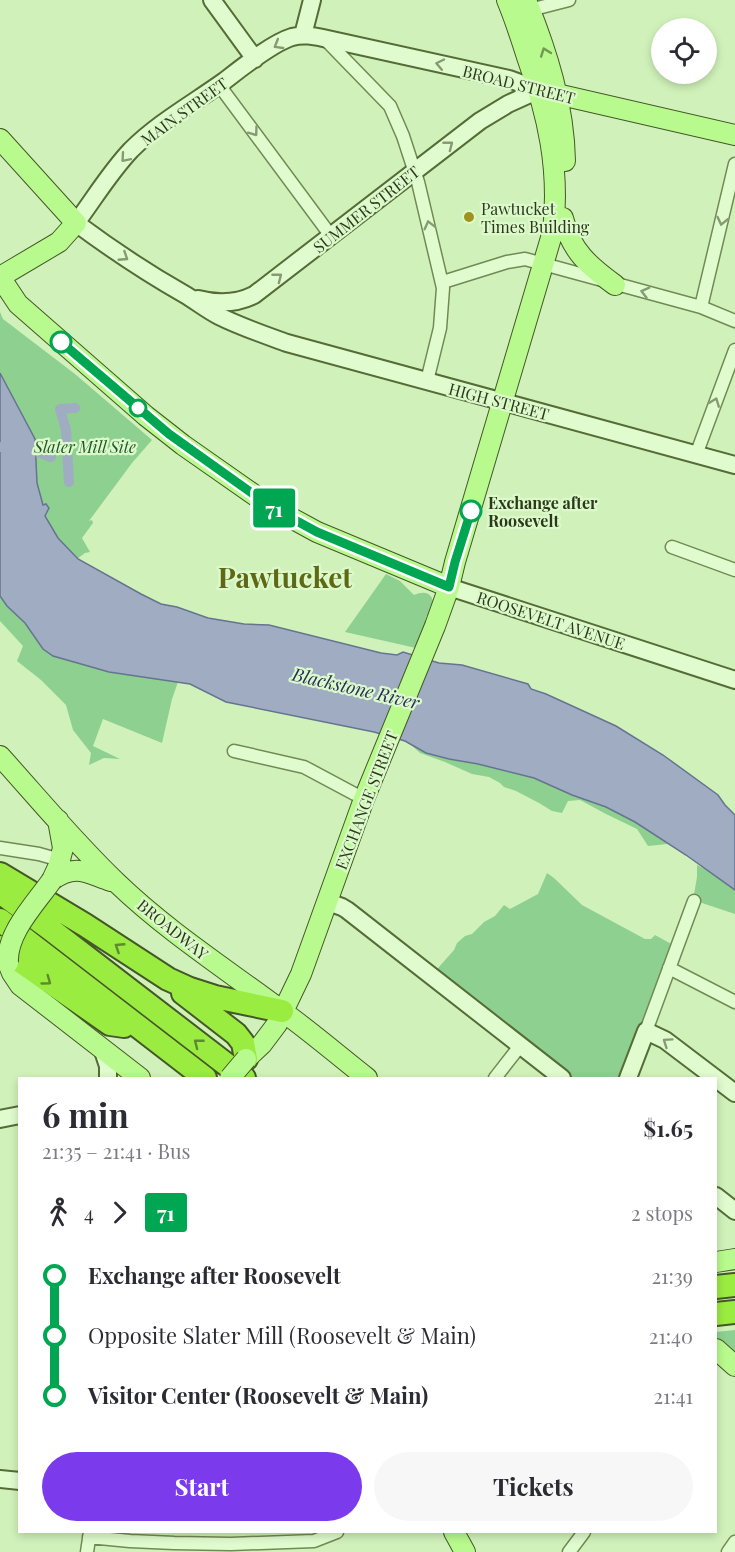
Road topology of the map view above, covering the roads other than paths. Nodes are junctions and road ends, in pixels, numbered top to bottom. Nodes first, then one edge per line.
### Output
1 (212, 0) edge
2 (312, 0) edge
3 (507, 0) edge
4 (569, 0) edge
5 (528, 3) edge
6 (303, 35) junction
7 (324, 38) junction
8 (255, 59) junction
9 (497, 77) junction
10 (219, 85) junction
11 (539, 90) junction
12 (558, 95) junction
13 (499, 110) junction
14 (735, 135) edge
15 (0, 139) edge
16 (735, 164) edge
17 (415, 172) junction
18 (563, 218) junction
19 (76, 224) junction
20 (331, 236) junction
21 (544, 264) junction
22 (0, 277) edge
23 (443, 282) junction
24 (615, 285) junction
25 (186, 295) junction
26 (254, 295) junction
27 (702, 307) junction
28 (735, 321) edge
29 (264, 333) junction
30 (735, 350) edge
31 (427, 381) junction
32 (502, 402) junction
33 (696, 455) junction
34 (735, 465) edge
35 (672, 547) dead end
36 (735, 570) edge
37 (449, 587) junction
38 (735, 680) edge
39 (234, 751) dead end
40 (0, 756) edge
41 (364, 800) junction
42 (58, 820) junction
43 (0, 848) edge
44 (60, 860) junction
45 (0, 874) edge
46 (52, 880) junction
47 (117, 883) junction
48 (0, 892) edge
49 (694, 901) dead end
50 (328, 902) junction
51 (0, 920) edge
52 (3, 960) edge
53 (669, 968) junction
54 (168, 979) junction
55 (735, 1002) edge
56 (271, 1006) junction
57 (141, 1029) junction
58 (646, 1031) junction
59 (520, 1046) junction
60 (102, 1048) junction
61 (245, 1069) edge
62 (108, 1077) edge
63 (139, 1077) edge
64 (204, 1077) edge
65 (232, 1077) edge
66 (366, 1077) edge
67 (496, 1077) edge
68 (561, 1077) edge
69 (628, 1077) edge
70 (714, 1077) edge
71 (717, 1079) edge
72 (735, 1093) edge
73 (18, 1115) edge
74 (0, 1119) edge
75 (717, 1197) edge
76 (735, 1211) edge
77 (735, 1259) edge
78 (717, 1262) edge
79 (735, 1284) edge
80 (717, 1287) edge
81 (735, 1312) edge
82 (717, 1314) edge
83 (717, 1351) edge
84 (728, 1366) edge
85 (0, 1479) edge
86 (18, 1481) edge
87 (334, 1533) edge
88 (455, 1533) edge
89 (583, 1533) edge
90 (89, 1534) edge
91 (735, 1542) edge
92 (260, 1547) edge
93 (87, 1552) edge
94 (465, 1552) edge
95 (569, 1552) edge
96 (728, 1552) edge

1 - 8 main road
2 - 6 main road
3 - 11 main road, EXCHANGE STREET
4 - 5 street
12 -> 5 main road, EXCHANGE STREET
6 - 7 main road, BROAD STREET
6 -> 8 main road, MAIN STREET
9 -> 7 main road, BROAD STREET
7 - 17 street
8 - 10 main road, MAIN STREET
9 - 11 main road, BROAD STREET
9 - 13 main road
10 -> 19 main road, MAIN STREET
10 -> 20 street
11 - 12 main road, BROAD STREET
11 - 13 main road, SUMMER STREET
11 - 21 main road, EXCHANGE STREET
12 - 14 main road, BROAD STREET
12 - 18 main road, EXCHANGE STREET
17 -> 13 main road, SUMMER STREET
15 - 19 main road
16 -> 27 street
17 - 20 main road, SUMMER STREET
23 -> 17 street
18 - 21 main road, EXCHANGE STREET
18 - 24 main road
19 - 22 main road, MAIN STREET
19 -> 25 main road, HIGH STREET
26 -> 20 main road, SUMMER STREET
21 - 23 street
21 - 24 street
21 - 32 main road, EXCHANGE STREET
22 - 37 main road, ROOSEVELT AVENUE
23 - 31 street
27 -> 24 street
25 - 26 main road, SUMMER STREET
25 - 29 main road, HIGH STREET
26 - 29 main road, HIGH STREET
27 - 28 street
29 - 31 main road, HIGH STREET
33 -> 30 street
31 - 32 main road, HIGH STREET
32 - 33 main road, HIGH STREET
32 - 37 main road, EXCHANGE STREET
33 - 34 main road, HIGH STREET
35 - 36 street
37 - 38 main road, ROOSEVELT AVENUE
37 - 41 main road, EXCHANGE STREET
39 - 41 street
40 - 42 main road, BROADWAY
41 - 50 main road, EXCHANGE STREET
42 - 44 main road
42 - 47 main road, BROADWAY
43 - 44 street
44 - 46 main road
54 -> 45 highway
46 - 47 main road
46 - 52 main road, bridge
47 - 56 main road, BROADWAY
61 -> 48 highway
49 - 53 street
50 - 56 main road, EXCHANGE STREET
50 - 59 main road
51 - 57 highway
52 -> 57 highway
52 - 60 main road
53 - 55 street
53 - 58 street
54 - 56 highway
54 - 61 highway
56 - 61 main road, EXCHANGE STREET
56 - 66 main road, BROADWAY
57 - 64 highway
58 - 69 main road
70 -> 58 main road
59 - 67 street
59 - 68 main road
60 - 62 main road
60 - 63 main road
61 - 65 main road, EXCHANGE STREET, bridge
72 -> 71 main road
73 - 74 main road
75 - 76 main road
77 - 78 main road
79 - 80 highway
81 - 82 highway
83 - 84 main road
85 - 86 main road
87 - 92 street
88 - 94 main road
89 - 95 street
90 - 92 street
90 - 93 street
91 - 96 street

